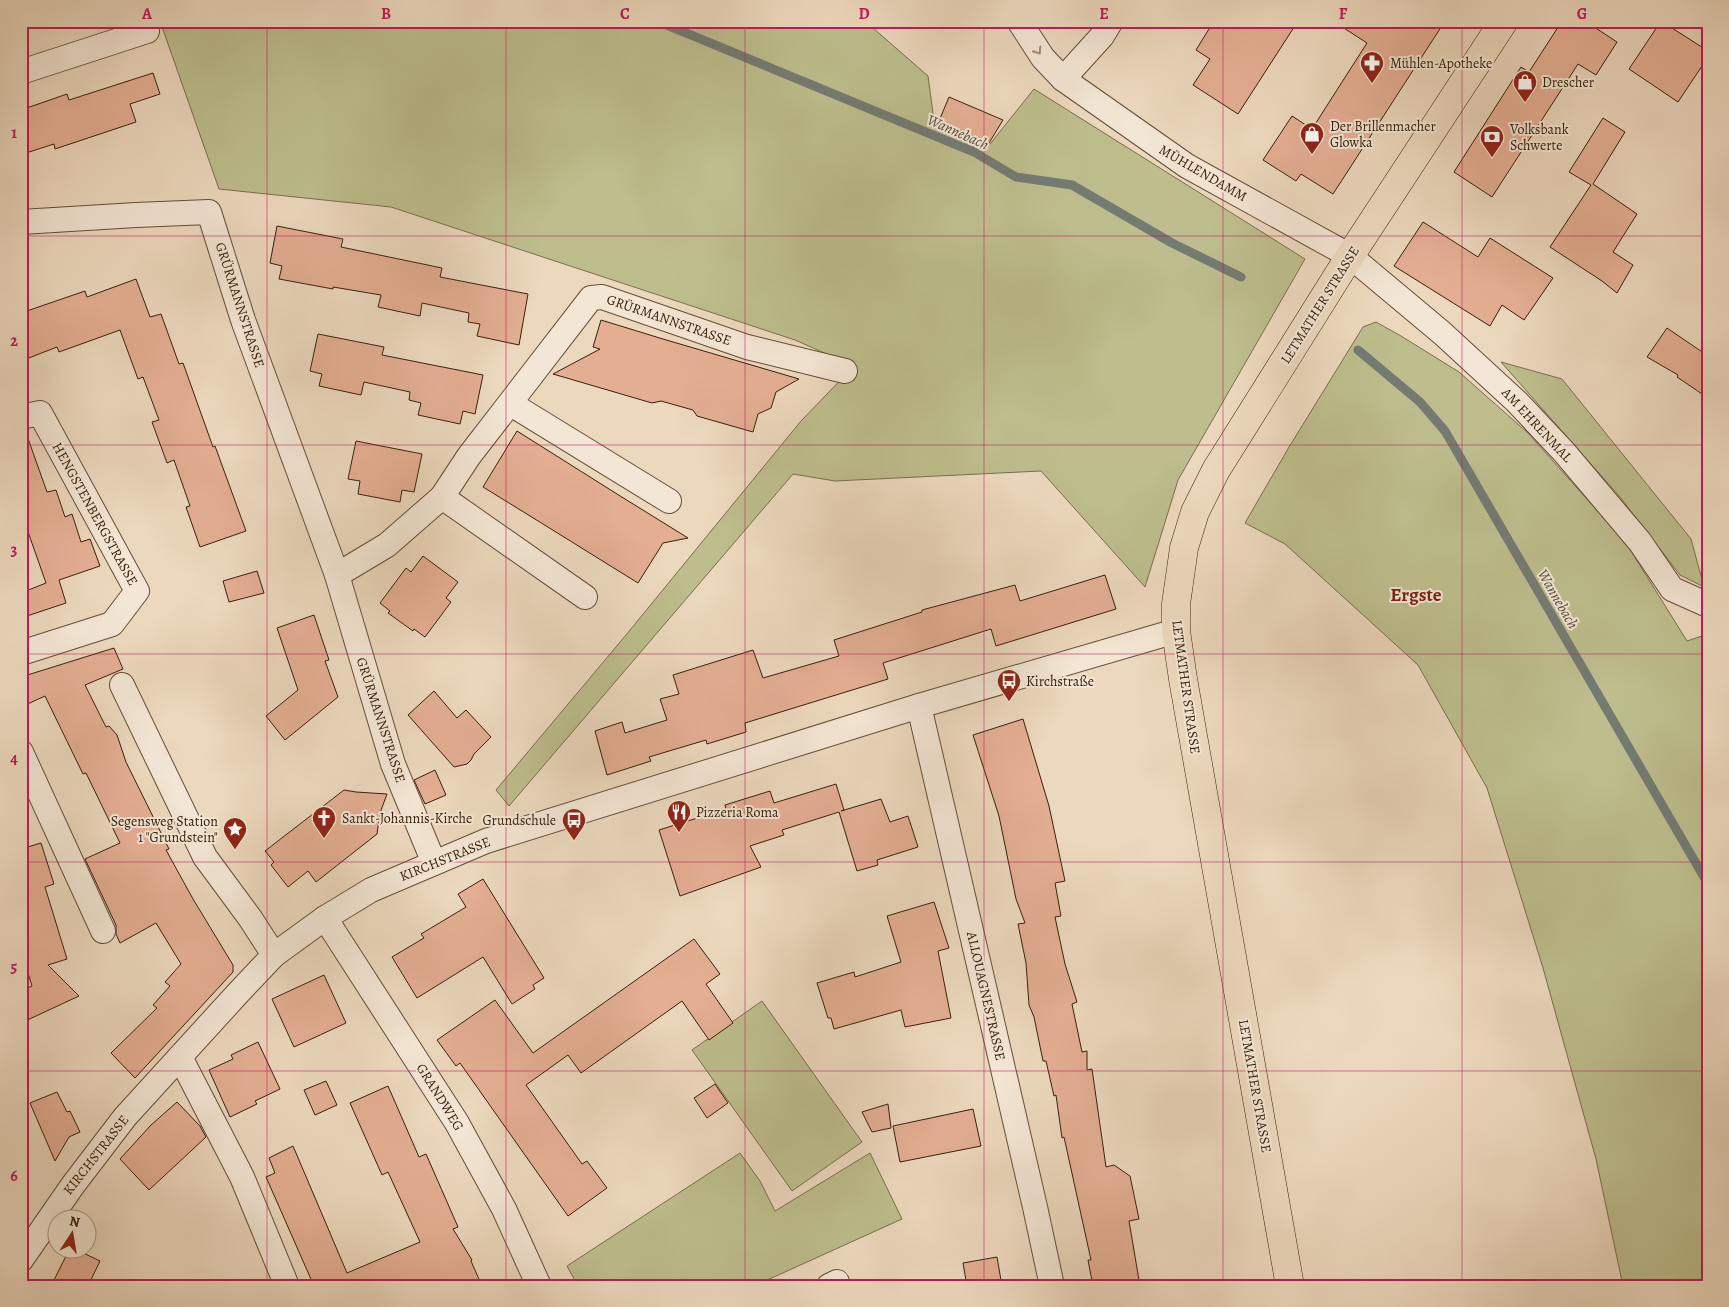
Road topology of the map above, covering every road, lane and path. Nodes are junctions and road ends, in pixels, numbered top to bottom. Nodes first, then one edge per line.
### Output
1 (1019, 21) edge
2 (1111, 21) edge
3 (1504, 21) edge
4 (147, 31) dead end
5 (21, 72) edge
6 (1062, 78) junction
7 (21, 222) edge
8 (1350, 256) junction
9 (845, 371) dead end
10 (511, 404) junction
11 (21, 417) edge
12 (442, 497) junction
13 (669, 501) dead end
14 (337, 575) junction
15 (585, 597) dead end
16 (1708, 605) edge
17 (1176, 631) junction
18 (21, 653) edge
19 (122, 685) dead end
20 (919, 706) junction
21 (21, 752) edge
22 (434, 862) junction
23 (325, 918) junction
24 (103, 930) dead end
25 (274, 955) junction
26 (180, 1057) junction
27 (21, 1260) edge
28 (288, 1286) edge
29 (539, 1286) edge
30 (829, 1286) edge
31 (838, 1286) edge
32 (1052, 1286) edge
33 (1290, 1286) edge

1 -> 6 street, MÜHLENDAMM
2 - 6 street
3 - 8 main road, LETMATHER STRASSE
4 - 5 street
6 - 8 street, MÜHLENDAMM
7 - 14 street, GRÜRMANNSTRASSE
8 - 16 street, AM EHRENMAL
8 - 17 main road, LETMATHER STRASSE
9 - 10 street, GRÜRMANNSTRASSE
10 - 12 street, GRÜRMANNSTRASSE
10 - 13 street
11 - 18 street, HENGSTENBERGSTRASSE
12 - 14 street, GRÜRMANNSTRASSE
12 - 15 street
14 - 22 street, GRÜRMANNSTRASSE
17 - 20 street, KIRCHSTRASSE
17 - 33 main road, LETMATHER STRASSE
19 - 25 street
20 - 22 street, KIRCHSTRASSE
20 - 32 street, ALLOUAGNESTRASSE
21 - 24 street
22 - 23 street, KIRCHSTRASSE
23 - 25 street, KIRCHSTRASSE
23 - 29 street, GRANDWEG
25 - 26 street, KIRCHSTRASSE
26 - 27 street, KIRCHSTRASSE
26 - 28 street
30 - 31 street

